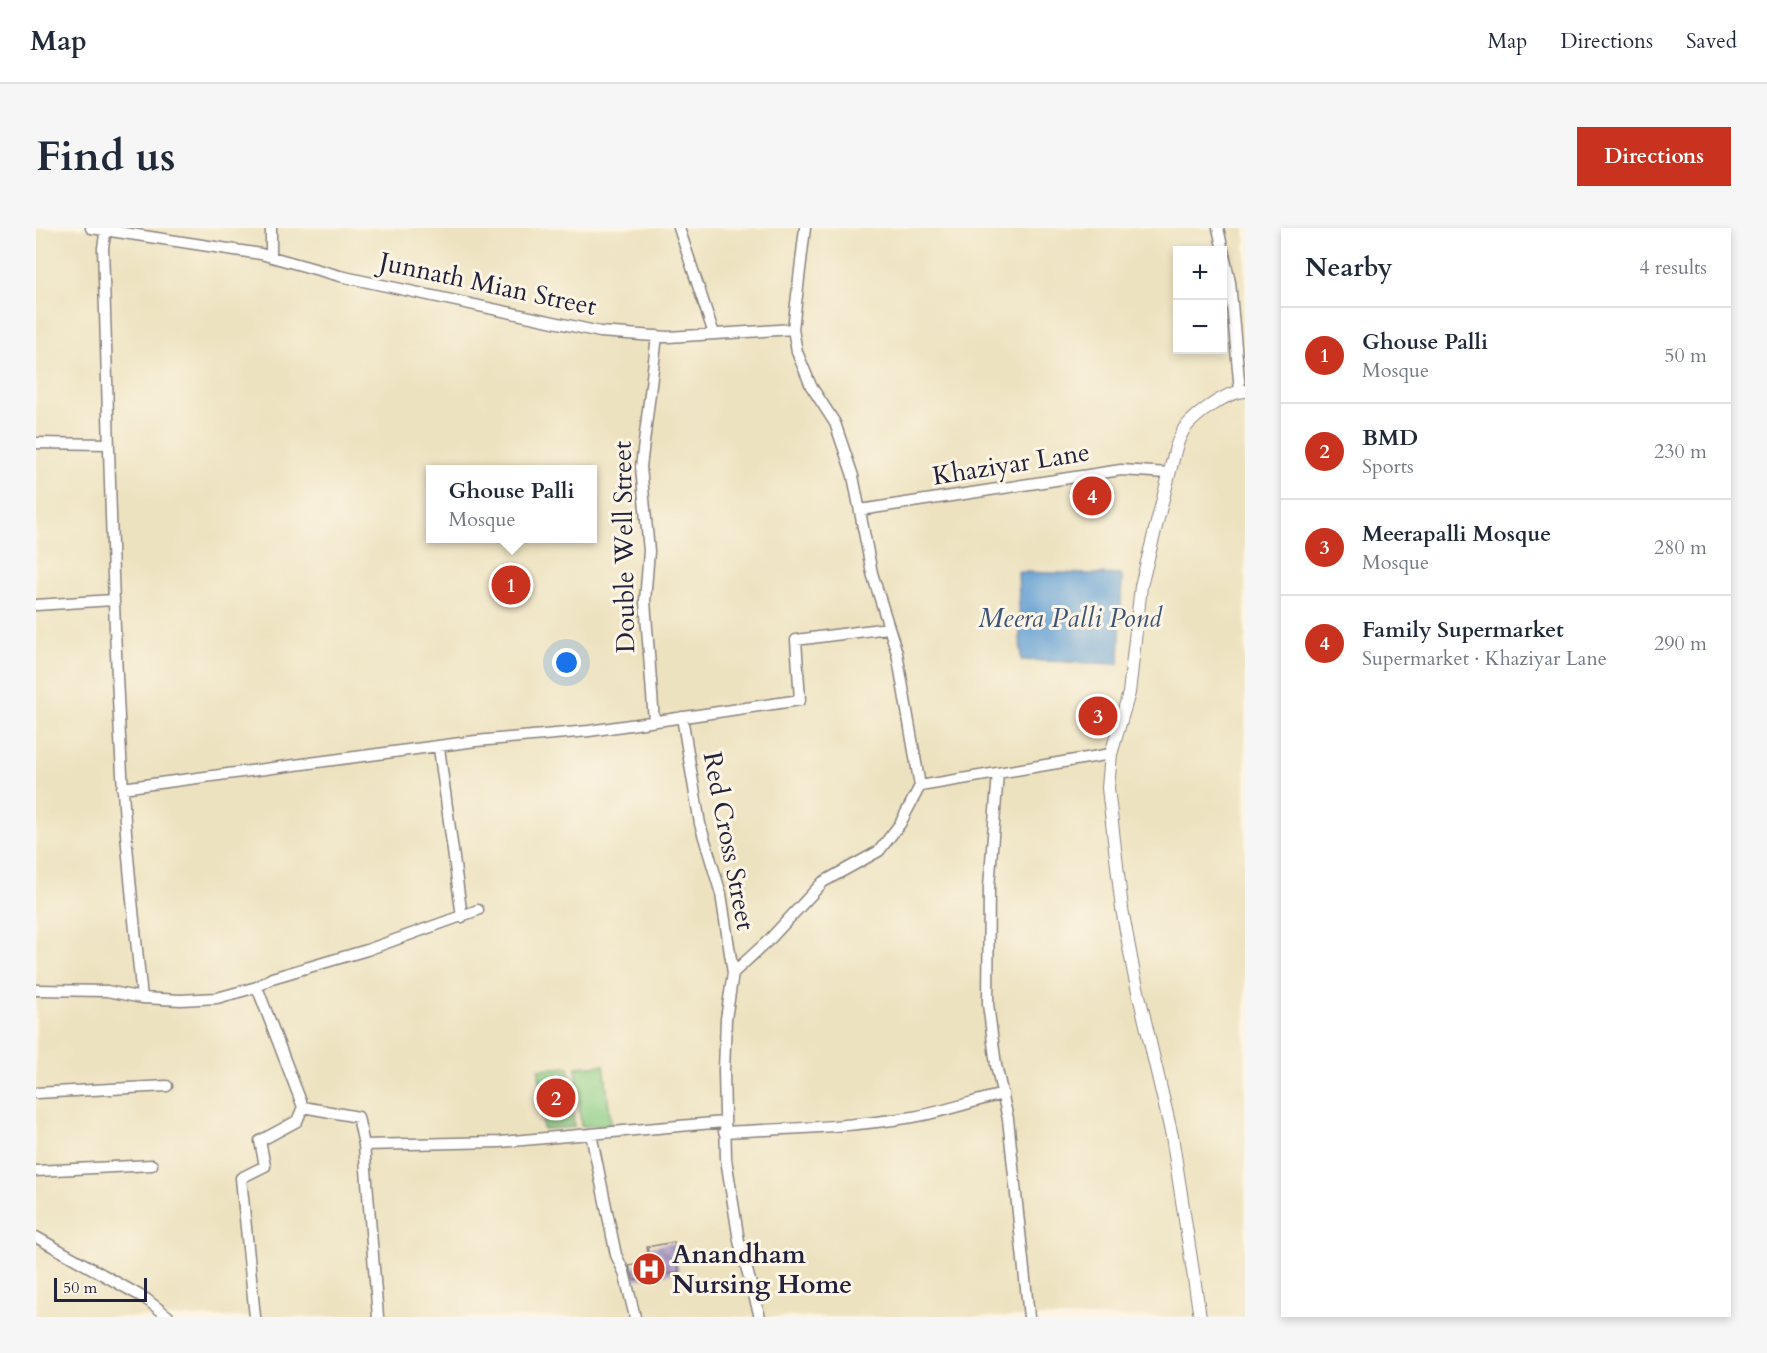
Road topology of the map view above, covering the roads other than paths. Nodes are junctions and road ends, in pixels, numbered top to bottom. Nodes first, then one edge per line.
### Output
1 (91, 228) edge
2 (271, 228) edge
3 (679, 228) edge
4 (805, 228) edge
5 (1218, 228) edge
6 (106, 229) edge
7 (271, 256) junction
8 (793, 329) junction
9 (714, 334) junction
10 (657, 336) junction
11 (1242, 391) edge
12 (36, 443) edge
13 (108, 444) junction
14 (1169, 473) junction
15 (860, 510) junction
16 (113, 600) junction
17 (36, 605) edge
18 (888, 628) junction
19 (682, 717) junction
20 (654, 721) junction
21 (439, 748) junction
22 (1111, 754) junction
23 (998, 773) junction
24 (920, 786) junction
25 (123, 788) junction
26 (478, 910) dead end
27 (462, 917) junction
28 (733, 974) junction
29 (258, 987) junction
30 (36, 990) edge
31 (142, 998) junction
32 (167, 1086) dead end
33 (36, 1093) edge
34 (1003, 1094) junction
35 (303, 1107) junction
36 (724, 1127) junction
37 (591, 1134) junction
38 (364, 1145) junction
39 (152, 1166) dead end
40 (36, 1172) edge
41 (36, 1237) edge
42 (169, 1317) edge
43 (255, 1317) edge
44 (378, 1317) edge
45 (635, 1317) edge
46 (760, 1317) edge
47 (1029, 1317) edge
48 (1200, 1317) edge

1 - 6 street, Junnath Mian Street
2 - 7 street
3 - 9 street
4 - 8 street
5 - 11 street
6 - 7 street, Junnath Mian Street
6 - 13 street
7 - 10 street, Junnath Mian Street
8 - 9 street, Junnath Mian Street
8 - 15 street
9 - 10 street, Junnath Mian Street
10 - 20 street, Double Well Street
11 - 14 street
12 - 13 street
13 - 16 street
14 - 15 street, Khaziyar Lane
14 - 22 street
15 - 18 street
16 - 17 street
16 - 25 street
18 - 19 street
18 - 24 street
19 - 20 street
19 - 28 street, Red Cross Street
20 - 21 street
21 - 25 street
21 - 27 street
22 - 23 street
22 - 48 street
23 - 24 street
23 - 34 street
24 - 28 street
25 - 31 street
26 - 27 street
27 - 29 street
28 - 36 street, Red Cross Street
29 - 31 street
29 - 35 street
30 - 31 street
32 - 33 street
34 - 36 street
34 - 47 street
35 - 38 street
35 - 43 street
36 - 37 street
36 - 46 street, Red Cross Street
37 - 38 street
37 - 45 street
38 - 44 street
39 - 40 street
41 - 42 street

